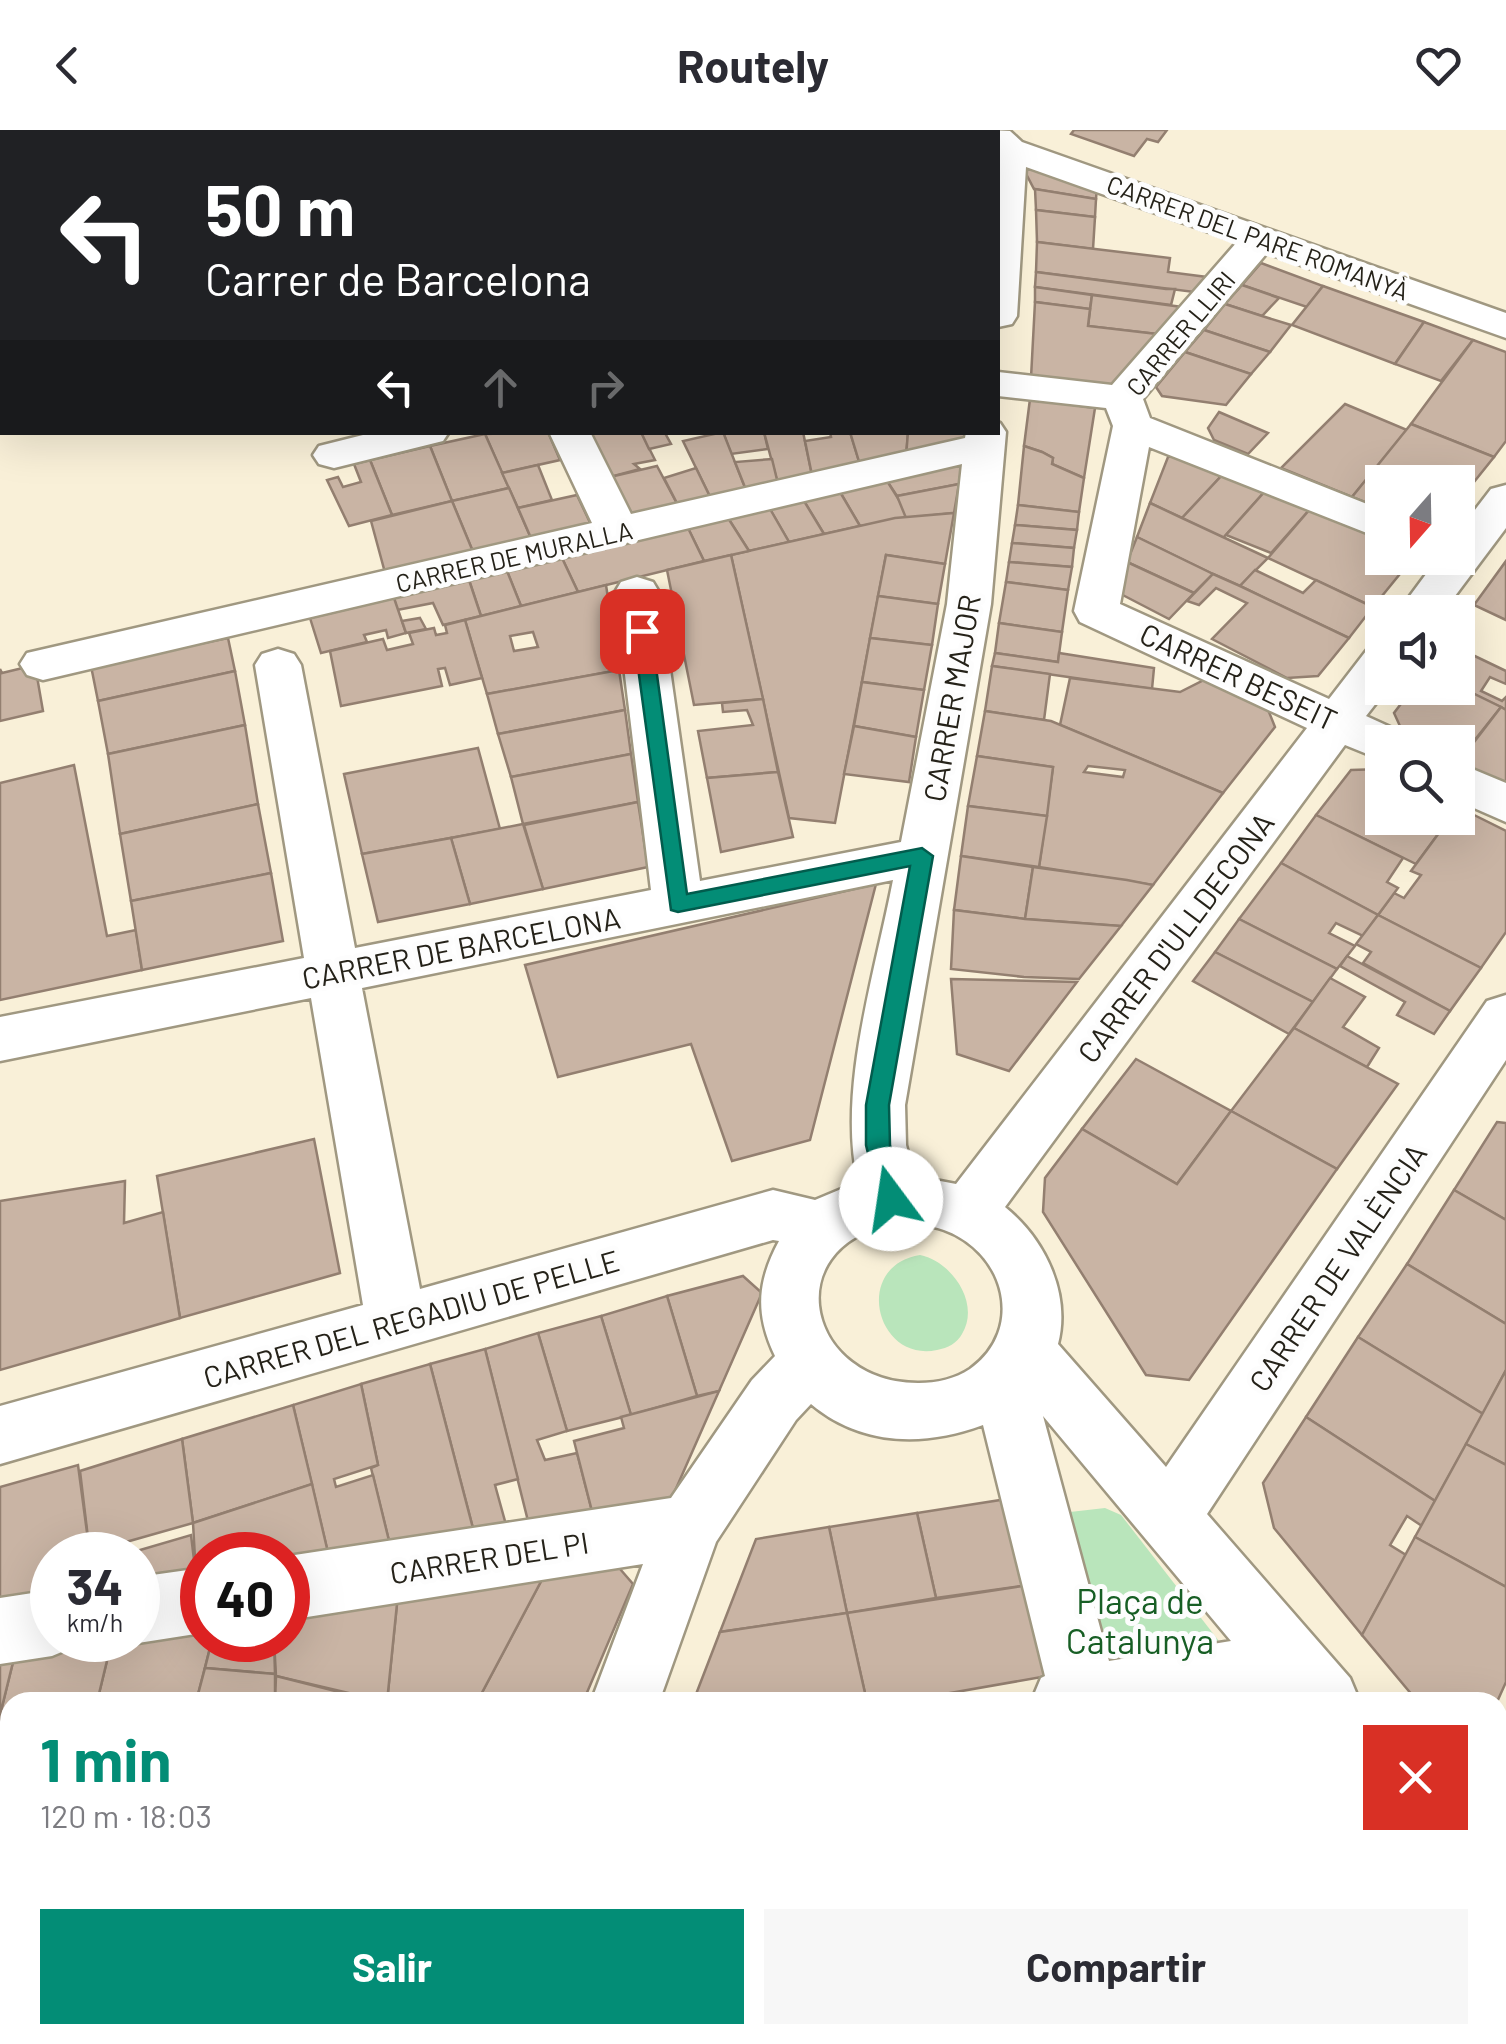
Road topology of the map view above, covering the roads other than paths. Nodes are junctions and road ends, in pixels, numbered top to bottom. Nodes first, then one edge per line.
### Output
1 (1003, 139) edge
2 (1260, 238) junction
3 (1000, 239) edge
4 (1506, 326) edge
5 (1000, 384) edge
6 (1128, 412) junction
7 (416, 435) edge
8 (570, 435) edge
9 (985, 439) edge
10 (334, 455) dead end
11 (1506, 498) edge
12 (1365, 518) edge
13 (618, 532) junction
14 (1475, 537) edge
15 (637, 592) dead end
16 (1096, 610) joint
17 (43, 664) dead end
18 (278, 665) dead end
19 (1368, 705) edge
20 (1360, 732) edge
21 (1475, 788) edge
22 (1506, 804) edge
23 (922, 856) junction
24 (678, 904) junction
25 (332, 972) junction
26 (0, 1038) edge
27 (1498, 1046) edge
28 (891, 1199) junction
29 (967, 1213) junction
30 (823, 1227) junction
31 (396, 1322) junction
32 (809, 1362) junction
33 (1014, 1367) junction
34 (0, 1436) edge
35 (1168, 1518) junction
36 (690, 1526) junction
37 (310, 1585) edge
38 (30, 1626) edge
39 (0, 1631) edge
40 (1310, 1684) edge
41 (629, 1692) edge
42 (1077, 1692) edge
43 (1207, 1692) edge

1 - 2 street, CARRER DEL PARE ROMANYÀ
1 - 3 street
2 - 4 street, CARRER DEL PARE ROMANYÀ
2 - 6 street, CARRER LLIRI
5 - 6 street
6 - 12 street
6 - 16 street, CARRER LLIRI
7 - 10 street
8 - 13 street
9 - 13 street, CARRER DE MURALLA
9 - 23 street, CARRER MAJOR
11 - 14 street
13 - 17 street, CARRER DE MURALLA
15 - 24 street
16 - 20 street, CARRER BESEIT
18 - 25 street
19 - 20 street, CARRER D'ULLDECONA
20 - 29 street, CARRER D'ULLDECONA
21 - 22 street
23 - 24 street, CARRER DE BARCELONA
23 - 28 street, CARRER MAJOR
24 - 25 street, CARRER DE BARCELONA
25 - 26 street, CARRER DE BARCELONA
25 - 31 street
27 - 35 street, CARRER DE VALÈNCIA
28 - 29 street
28 - 30 street
29 - 33 street
30 - 31 street, CARRER DEL REGADIU DE PELLE
30 - 32 street
31 - 34 street, CARRER DEL REGADIU DE PELLE
32 - 33 street
32 - 36 street
33 - 35 street
33 - 42 street
35 - 40 street
36 - 37 street, CARRER DEL PI
36 - 41 street
38 - 39 street
40 - 43 street

